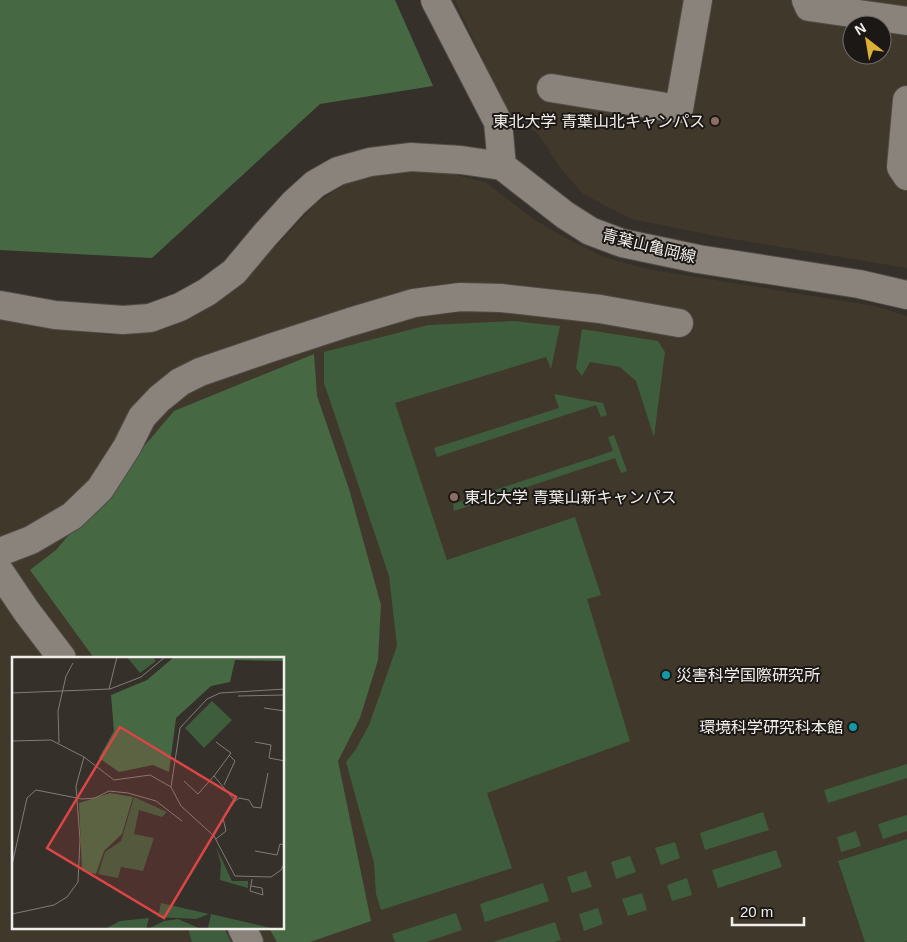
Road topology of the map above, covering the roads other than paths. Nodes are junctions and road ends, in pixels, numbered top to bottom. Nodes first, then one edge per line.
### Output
1 (435, 0) edge
2 (698, 0) edge
3 (806, 0) edge
4 (907, 21) edge
5 (551, 88) dead end
6 (907, 100) edge
7 (502, 166) junction
8 (907, 176) edge
9 (907, 295) edge
10 (0, 305) edge
11 (680, 323) dead end
12 (0, 552) edge
13 (0, 572) edge
14 (61, 657) edge
15 (243, 930) edge
16 (249, 942) edge

1 - 7 street
2 - 5 street
3 - 4 street
6 - 8 street
7 - 9 street, 青葉山亀岡線
7 - 10 street
11 - 12 street
13 - 14 street
15 - 16 street

